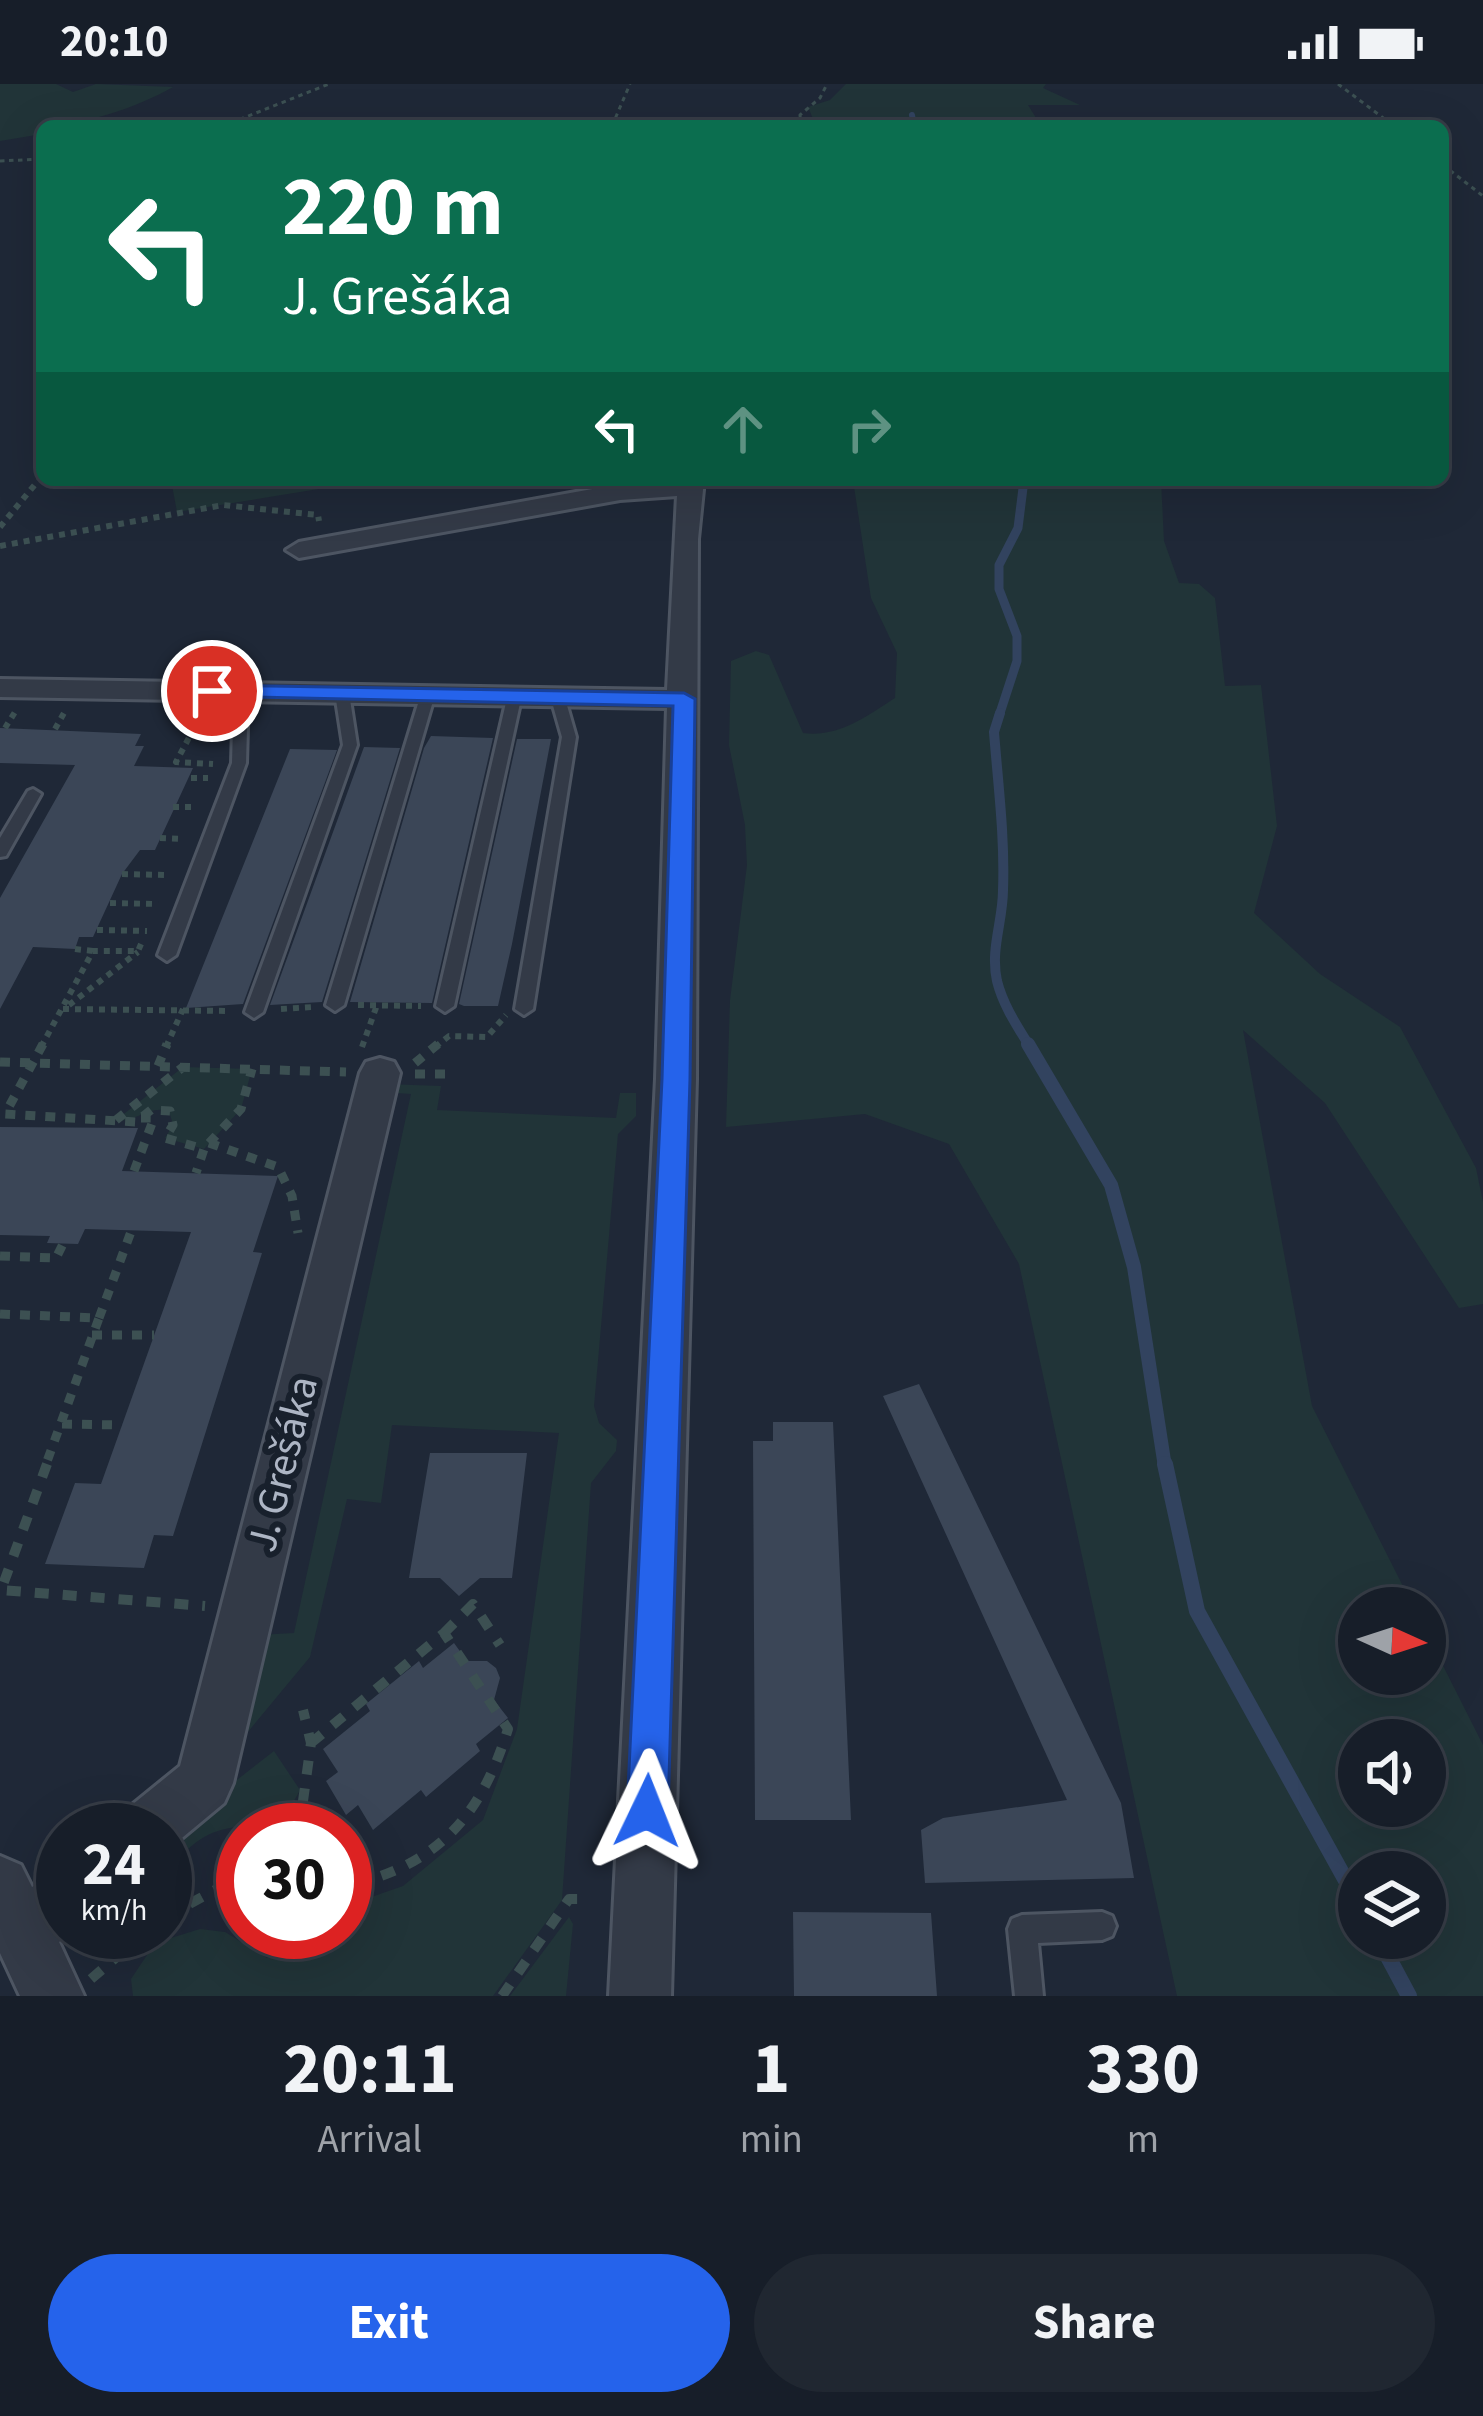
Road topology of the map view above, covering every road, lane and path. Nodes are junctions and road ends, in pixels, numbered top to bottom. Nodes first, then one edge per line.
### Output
1 (329, 84) edge
2 (629, 84) edge
3 (827, 84) edge
4 (1338, 84) edge
5 (238, 120) edge
6 (614, 120) edge
7 (800, 120) edge
8 (1386, 120) edge
9 (36, 159) edge
10 (0, 161) edge
11 (1449, 170) edge
12 (1483, 196) edge
13 (36, 483) edge
14 (673, 486) edge
15 (691, 486) edge
16 (0, 527) edge
17 (0, 547) edge
18 (312, 548) joint
19 (0, 688) edge
20 (241, 692) junction
21 (342, 693) junction
22 (428, 694) junction
23 (515, 694) junction
24 (557, 695) junction
25 (684, 699) junction
26 (0, 711) edge
27 (32, 711) dead end
28 (48, 711) dead end
29 (87, 712) dead end
30 (178, 713) dead end
31 (191, 778) dead end
32 (210, 778) junction
33 (33, 794) dead end
34 (173, 807) dead end
35 (201, 808) junction
36 (160, 838) dead end
37 (187, 839) junction
38 (0, 852) edge
39 (122, 874) dead end
40 (171, 875) junction
41 (110, 903) dead end
42 (158, 904) junction
43 (97, 930) dead end
44 (147, 931) junction
45 (74, 949) dead end
46 (93, 951) junction
47 (138, 952) junction
48 (167, 956) joint
49 (335, 1005) dead end
50 (445, 1006) dead end
51 (63, 1009) junction
52 (518, 1009) joint
53 (183, 1010) dead end
54 (254, 1012) dead end
55 (36, 1061) junction
56 (0, 1062) edge
57 (158, 1066) junction
58 (183, 1067) junction
59 (252, 1069) junction
60 (448, 1074) dead end
61 (370, 1079) junction
62 (2, 1114) edge
63 (140, 1118) junction
64 (115, 1121) junction
65 (207, 1146) junction
66 (134, 1171) dead end
67 (196, 1173) dead end
68 (132, 1229) dead end
69 (299, 1237) dead end
70 (63, 1244) dead end
71 (0, 1256) edge
72 (0, 1314) edge
73 (99, 1318) junction
74 (92, 1335) junction
75 (154, 1335) dead end
76 (62, 1424) junction
77 (122, 1425) dead end
78 (1, 1591) edge
79 (217, 1607) dead end
80 (444, 1633) junction
81 (500, 1645) dead end
82 (303, 1710) dead end
83 (310, 1744) junction
84 (180, 1803) edge
85 (302, 1803) edge
86 (372, 1882) edge
87 (582, 1899) dead end
88 (1102, 1926) dead end
89 (502, 1996) edge
90 (640, 1996) edge
91 (1029, 1996) edge

1 - 5 path
2 - 6 path
3 - 7 path
4 - 8 path
9 - 10 path
11 - 12 path
13 - 16 path
14 - 18 street
15 - 25 street
17 - 18 path
19 - 20 street
20 - 21 street
20 - 48 lane
21 - 22 street
21 - 54 lane
22 - 23 street
22 - 49 lane
23 - 24 street
23 - 50 lane
24 - 25 street
24 - 52 lane
25 - 90 street
26 - 27 path
28 - 29 path
30 - 32 path
31 - 32 path
32 - 35 path
33 - 38 lane
34 - 35 path
35 - 37 path
36 - 37 path
37 - 40 path
39 - 40 path
40 - 42 path
41 - 42 path
42 - 44 path
43 - 44 path
44 - 47 path
45 - 46 path
46 - 47 path
46 - 51 path
47 - 48 path
47 - 51 path
51 - 55 path
52 - 61 path
53 - 57 path
55 - 56 path
55 - 57 path
55 - 62 path
57 - 58 path
58 - 59 path
58 - 64 path
59 - 61 path
59 - 65 path
60 - 61 path
61 - 84 street, J. Grešáka
62 - 64 path
63 - 64 path
63 - 65 path
63 - 66 path
65 - 67 path
65 - 69 path
68 - 73 path
70 - 71 path
72 - 73 path
73 - 74 path
74 - 75 path
74 - 76 path
76 - 77 path
76 - 78 path
78 - 79 path
80 - 81 path
80 - 83 path
80 - 86 path
82 - 83 path
83 - 85 path
87 - 89 path
88 - 91 lane

